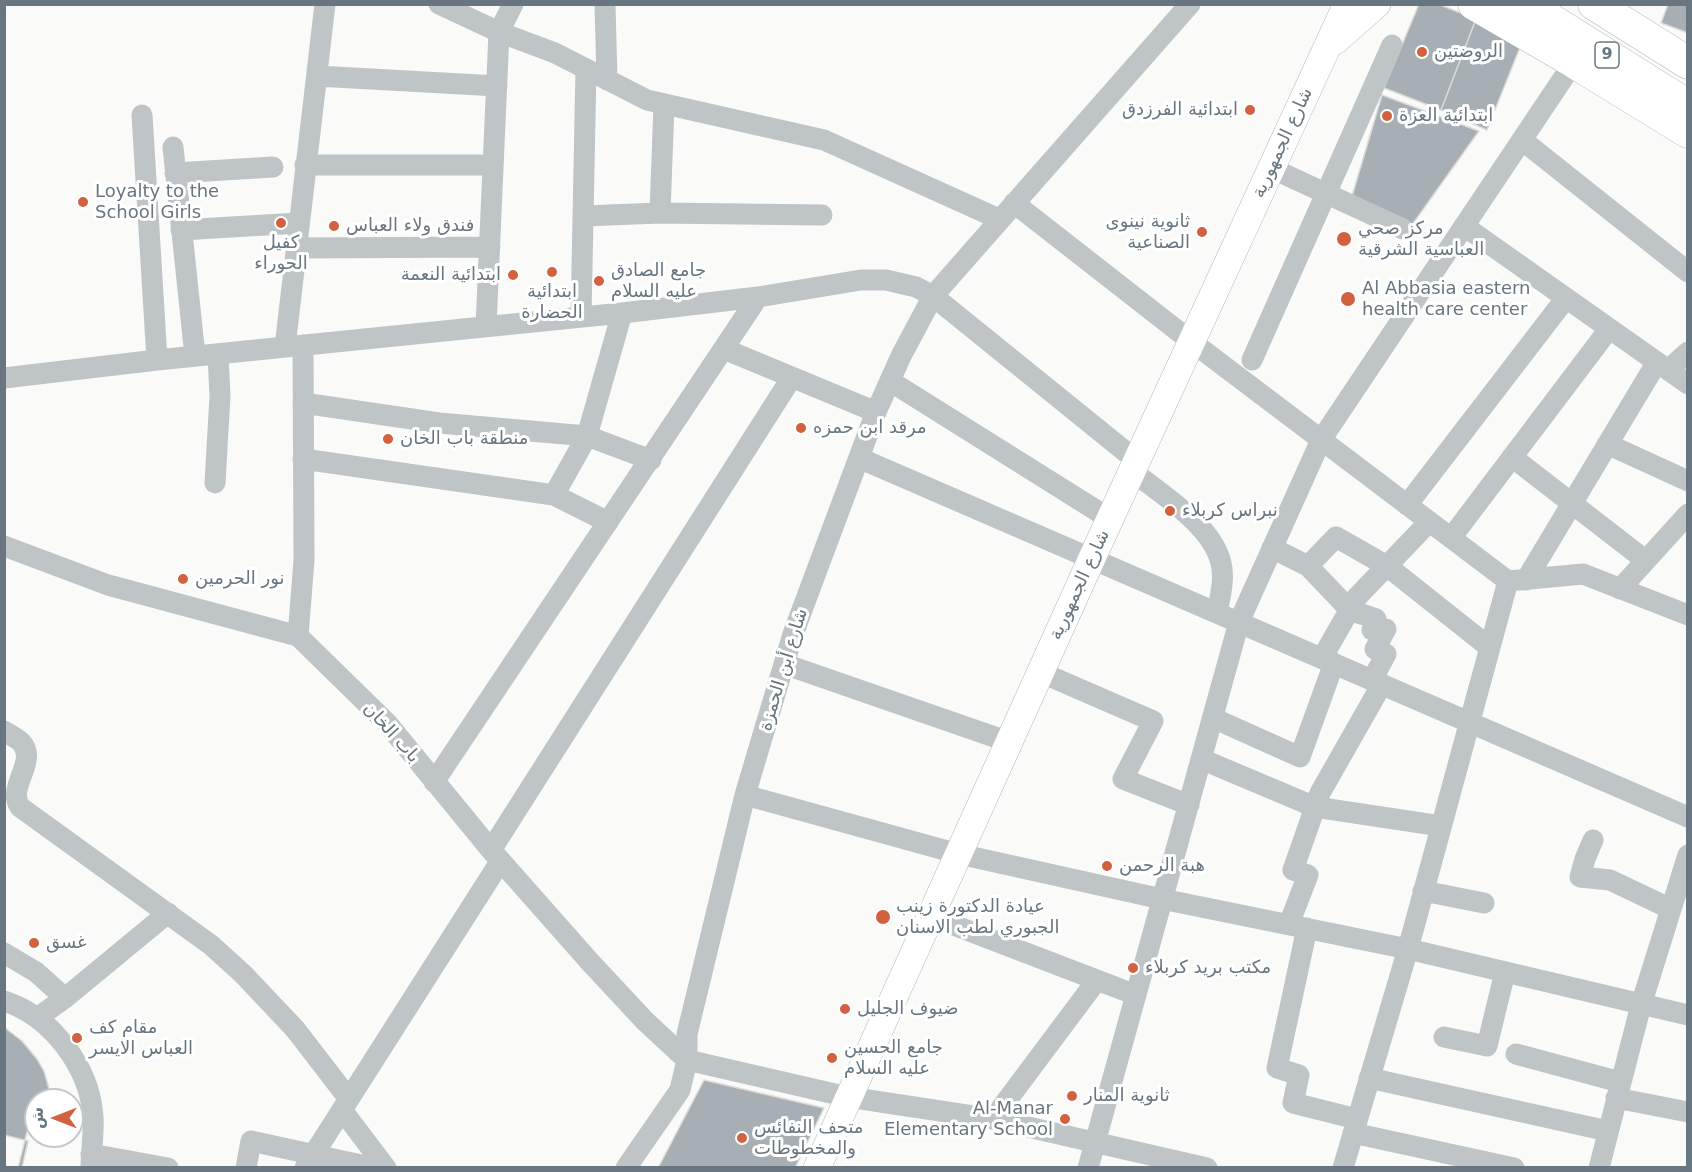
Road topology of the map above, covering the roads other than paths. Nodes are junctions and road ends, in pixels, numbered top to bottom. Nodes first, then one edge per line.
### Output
1 (325, 4) edge
2 (439, 4) edge
3 (513, 4) edge
4 (605, 4) edge
5 (1190, 4) edge
6 (1347, 4) edge
7 (1377, 4) edge
8 (1474, 4) edge
9 (1526, 4) edge
10 (1555, 4) edge
11 (1603, 7) edge
12 (499, 32) junction
13 (1392, 45) dead end
14 (1327, 47) junction
15 (1574, 62) junction
16 (1688, 63) edge
17 (586, 69) junction
18 (316, 76) junction
19 (607, 80) junction
20 (1688, 84) edge
21 (497, 86) junction
22 (664, 104) junction
23 (1688, 106) edge
24 (142, 115) dead end
25 (1688, 132) edge
26 (1522, 140) junction
27 (172, 147) dead end
28 (305, 165) junction
29 (493, 165) junction
30 (273, 167) dead end
31 (1271, 168) junction
32 (175, 173) junction
33 (1326, 194) junction
34 (1014, 203) junction
35 (660, 213) junction
36 (822, 215) dead end
37 (583, 216) junction
38 (999, 219) junction
39 (299, 223) junction
40 (1464, 226) junction
41 (1403, 229) dead end
42 (182, 230) junction
43 (490, 247) junction
44 (296, 248) junction
45 (1688, 272) edge
46 (933, 296) junction
47 (758, 297) junction
48 (1566, 298) junction
49 (622, 313) junction
50 (581, 317) junction
51 (486, 326) junction
52 (1610, 329) junction
53 (1192, 342) junction
54 (294, 346) junction
55 (724, 349) junction
56 (1688, 352) edge
57 (218, 354) junction
58 (195, 356) junction
59 (157, 360) junction
60 (1252, 360) dead end
61 (1662, 366) junction
62 (792, 377) junction
63 (4, 378) edge
64 (890, 381) junction
65 (1688, 384) edge
66 (303, 403) junction
67 (876, 412) junction
68 (586, 436) junction
69 (1321, 440) junction
70 (1607, 444) junction
71 (1512, 457) junction
72 (859, 458) junction
73 (303, 459) junction
74 (651, 460) junction
75 (1135, 466) junction
76 (1688, 481) edge
77 (215, 483) dead end
78 (554, 495) junction
79 (1572, 503) junction
80 (1407, 505) junction
81 (1688, 514) edge
82 (1110, 519) junction
83 (608, 522) junction
84 (1429, 522) junction
85 (1451, 538) junction
86 (4, 546) edge
87 (1272, 548) junction
88 (1092, 558) junction
89 (1645, 560) junction
90 (1308, 566) junction
91 (1387, 566) junction
92 (1517, 581) junction
93 (1620, 589) junction
94 (1350, 610) junction
95 (1217, 613) junction
96 (1688, 615) edge
97 (1239, 622) junction
98 (298, 636) junction
99 (1489, 647) junction
100 (1328, 661) junction
101 (784, 664) junction
102 (1040, 672) junction
103 (1377, 682) junction
104 (1213, 718) junction
105 (1468, 722) junction
106 (4, 731) edge
107 (1009, 742) junction
108 (1201, 759) junction
109 (434, 782) junction
110 (745, 795) junction
111 (1189, 805) junction
112 (1315, 807) junction
113 (1688, 817) edge
114 (1441, 826) junction
115 (1593, 840) dead end
116 (959, 854) junction
117 (1688, 855) edge
118 (496, 856) junction
119 (1423, 891) junction
120 (1162, 899) junction
121 (1484, 903) dead end
122 (1671, 909) junction
123 (168, 913) junction
124 (930, 916) junction
125 (1298, 926) junction
126 (1408, 949) junction
127 (4, 953) edge
128 (1505, 972) junction
129 (1097, 980) junction
130 (1136, 995) junction
131 (65, 998) junction
132 (4, 1001) edge
133 (1641, 1005) junction
134 (1688, 1014) edge
135 (37, 1018) junction
136 (1444, 1037) dead end
137 (1515, 1054) dead end
138 (687, 1060) junction
139 (1369, 1078) junction
140 (1618, 1090) junction
141 (848, 1097) junction
142 (345, 1104) junction
143 (1688, 1112) edge
144 (993, 1119) junction
145 (1355, 1126) junction
146 (1608, 1131) junction
147 (1095, 1142) junction
148 (91, 1161) edge
149 (309, 1161) edge
150 (168, 1167) edge
151 (246, 1167) edge
152 (375, 1167) edge
153 (386, 1167) edge
154 (626, 1167) edge
155 (817, 1167) edge
156 (1088, 1167) edge
157 (1208, 1167) edge
158 (1343, 1167) edge
159 (1514, 1167) edge
160 (1599, 1167) edge

1 - 18 street
2 - 12 street
3 - 12 street
4 - 19 street
5 - 34 street, شارع أبن الحمزة
6 - 14 main road, شارع الجمهورية
7 - 14 main road
8 - 15 highway
9 - 23 highway, 9
10 - 20 highway, 9
11 - 16 highway
12 - 17 street
12 - 21 street
13 - 33 street
14 - 31 main road, شارع الجمهورية
15 - 25 highway
15 - 26 street
17 - 19 street
17 - 37 street
18 - 21 street
18 - 28 street
19 - 22 street
21 - 29 street
22 - 35 street
22 - 38 street
24 - 59 street
26 - 40 street
26 - 45 street
27 - 32 street
28 - 29 street
28 - 39 street
29 - 43 street
30 - 32 street
31 - 33 street
31 - 53 main road, شارع الجمهورية
32 - 42 street
33 - 41 street
33 - 60 street
34 - 38 street, شارع أبن الحمزة
34 - 53 street
35 - 36 street
35 - 37 street
37 - 50 street
38 - 46 street, شارع أبن الحمزة
39 - 42 street
39 - 44 street
40 - 48 street
40 - 69 street
42 - 58 street
43 - 44 street
43 - 51 street
44 - 54 street
46 - 47 street
46 - 64 street, شارع أبن الحمزة
46 - 75 street
47 - 49 street
47 - 55 street
48 - 52 street
48 - 80 street
49 - 50 street
49 - 68 street
50 - 51 street
51 - 54 street
52 - 61 street
52 - 71 street
53 - 69 street
53 - 75 main road, شارع الجمهورية
54 - 57 street
54 - 66 street
55 - 62 street
55 - 74 street
56 - 61 street
57 - 58 street
57 - 77 street
58 - 59 street
59 - 63 street
61 - 65 street
61 - 70 street
62 - 67 street
62 - 118 street
64 - 67 street, شارع أبن الحمزة
64 - 82 street
66 - 68 street
66 - 73 street
67 - 72 street, شارع أبن الحمزة
68 - 74 street
68 - 78 street
69 - 80 street
69 - 87 street
70 - 76 street
70 - 79 street
71 - 79 street
71 - 85 street
72 - 88 street
72 - 101 street, شارع أبن الحمزة
73 - 78 street
73 - 98 street
74 - 83 street
75 - 82 main road, شارع الجمهورية
75 - 95 street
78 - 83 street
79 - 89 street
79 - 92 street
80 - 84 street
81 - 89 street
82 - 88 main road, شارع الجمهورية
83 - 109 street
84 - 85 street
84 - 91 street
85 - 92 street
86 - 98 street, باب الخان
87 - 90 street
87 - 97 street
88 - 95 street
88 - 102 main road, شارع الجمهورية
89 - 93 street
90 - 91 street
90 - 94 street
91 - 94 street
91 - 99 street
92 - 93 street
92 - 99 street
93 - 96 street
94 - 100 street
94 - 103 street
95 - 97 street
97 - 100 street
97 - 104 street
98 - 109 street, باب الخان
99 - 105 street
100 - 103 street
100 - 104 street
101 - 107 street
101 - 110 street, شارع أبن الحمزة
102 - 107 main road, شارع الجمهورية
102 - 111 street
103 - 105 street
103 - 112 street
104 - 108 street
105 - 113 street
105 - 114 street
106 - 123 street
107 - 116 main road, شارع الجمهورية
108 - 111 street
108 - 112 street
109 - 118 street, باب الخان
110 - 116 street
110 - 138 street, شارع أبن الحمزة
111 - 120 street
112 - 114 street
112 - 125 street
114 - 119 street
115 - 122 street
116 - 120 street
116 - 124 main road, شارع الجمهورية
117 - 122 street
118 - 138 street, باب الخان
118 - 142 street
119 - 121 street
119 - 126 street
120 - 125 street
120 - 130 street
122 - 133 street
123 - 131 street
123 - 142 street
124 - 129 street
124 - 141 main road, شارع الجمهورية
125 - 126 street
125 - 145 street
126 - 128 street
126 - 139 street
127 - 131 street
128 - 133 street
128 - 136 street
129 - 130 street
129 - 144 street
130 - 147 street
131 - 135 street
132 - 135 street
133 - 134 street
133 - 140 street
135 - 148 street
137 - 140 street
138 - 141 street
138 - 154 street, شارع أبن الحمزة
139 - 145 street
139 - 146 street
140 - 143 street
140 - 146 street
141 - 144 street
141 - 155 main road, شارع الجمهورية
142 - 149 street
142 - 153 street
144 - 147 street
145 - 158 street
145 - 159 street
146 - 160 street
147 - 156 street
147 - 157 street
148 - 150 street
149 - 151 street
149 - 152 street

